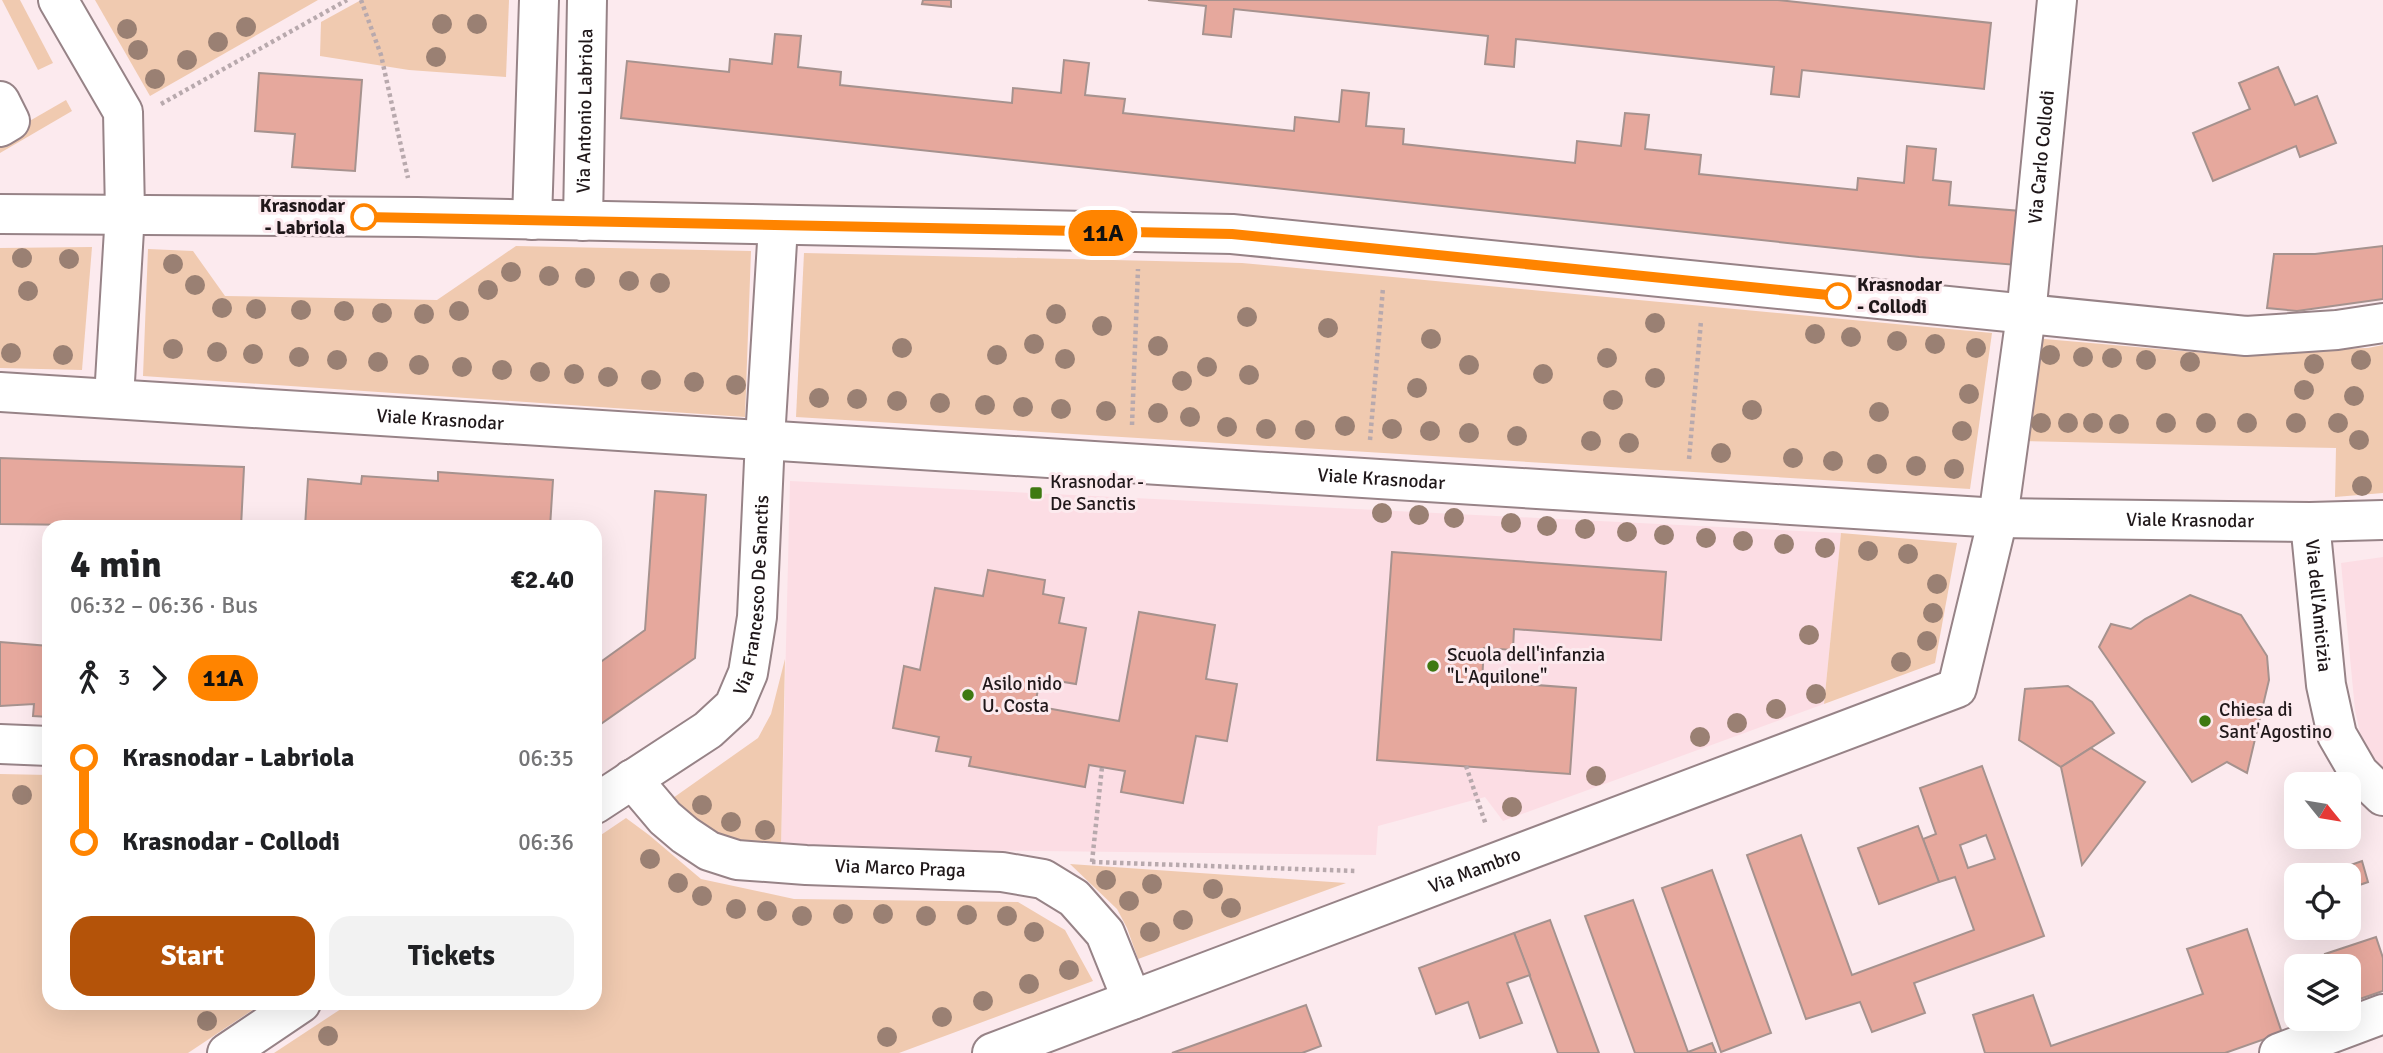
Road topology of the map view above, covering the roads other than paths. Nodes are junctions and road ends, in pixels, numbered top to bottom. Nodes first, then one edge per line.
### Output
1 (58, 0) edge
2 (539, 0) edge
3 (587, 0) edge
4 (2057, 0) edge
5 (0, 102) edge
6 (0, 127) edge
7 (125, 213) junction
8 (0, 214) edge
9 (532, 220) junction
10 (583, 221) junction
11 (778, 226) junction
12 (2026, 315) junction
13 (2383, 323) edge
14 (0, 392) edge
15 (114, 398) junction
16 (765, 439) junction
17 (1998, 518) junction
18 (2383, 520) edge
19 (2310, 522) junction
20 (0, 744) edge
21 (42, 746) edge
22 (632, 779) junction
23 (2383, 796) edge
24 (602, 799) edge
25 (1132, 1000) junction
26 (291, 1010) edge
27 (2382, 1017) edge
28 (227, 1053) edge
29 (992, 1053) edge
30 (2279, 1053) edge

1 - 7 street
2 - 9 street
3 - 10 street, Via Antonio Labriola
4 - 12 street, Via Carlo Collodi
5 - 6 street
7 - 8 street
7 - 9 street
7 - 15 street
9 - 10 street
10 - 11 street
11 - 12 street
11 - 16 street
12 - 13 street
12 - 17 street
14 - 15 street, Viale Krasnodar
15 - 16 street, Viale Krasnodar
16 - 17 street, Viale Krasnodar
16 - 22 street, Via Francesco De Sanctis
17 - 19 street, Viale Krasnodar
17 - 25 street, Via Mambro
18 - 19 street, Viale Krasnodar
19 - 23 street, Via dell'Amicizia
20 - 21 street
22 - 24 street, Via Francesco De Sanctis
22 - 25 street, Via Marco Praga
25 - 29 street, Via Mambro
26 - 28 street
27 - 30 street

